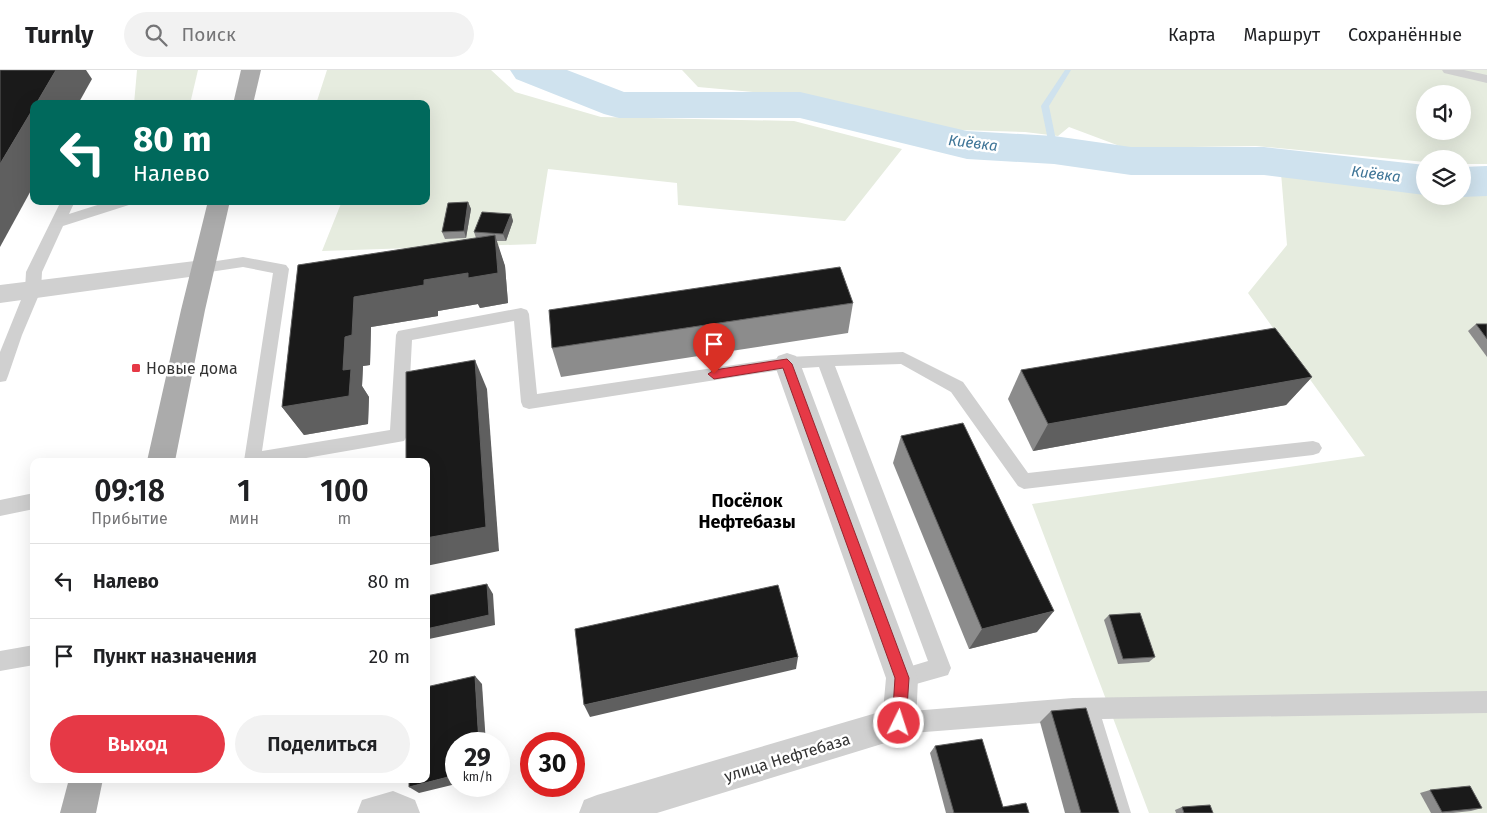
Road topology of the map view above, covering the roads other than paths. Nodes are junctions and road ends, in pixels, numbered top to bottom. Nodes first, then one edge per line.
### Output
1 (1448, 70) edge
2 (1487, 79) edge
3 (66, 205) edge
4 (114, 205) edge
5 (218, 205) edge
6 (59, 222) junction
7 (202, 268) junction
8 (33, 290) junction
9 (0, 294) edge
10 (825, 360) junction
11 (787, 364) junction
12 (0, 376) edge
13 (1312, 448) dead end
14 (162, 458) edge
15 (252, 458) edge
16 (264, 458) edge
17 (30, 502) edge
18 (0, 508) edge
19 (30, 656) edge
20 (0, 661) edge
21 (902, 678) junction
22 (1487, 702) edge
23 (1088, 709) junction
24 (899, 723) junction
25 (85, 783) edge
26 (78, 813) edge
27 (375, 813) edge
28 (402, 813) edge
29 (598, 813) edge
30 (1120, 813) edge

1 - 2 lane
3 - 6 lane
4 - 6 lane
5 - 7 main road
6 - 8 lane
7 - 8 street
7 - 14 main road
7 - 15 lane
8 - 9 street
8 - 12 lane
10 - 11 lane
10 - 13 lane
10 - 21 lane
11 - 16 lane
11 - 21 street
17 - 18 lane
19 - 20 lane
21 - 24 street
22 - 23 lane
23 - 24 lane
23 - 30 lane
24 - 29 street, улица Нефтебаза
25 - 26 main road
27 - 28 street

